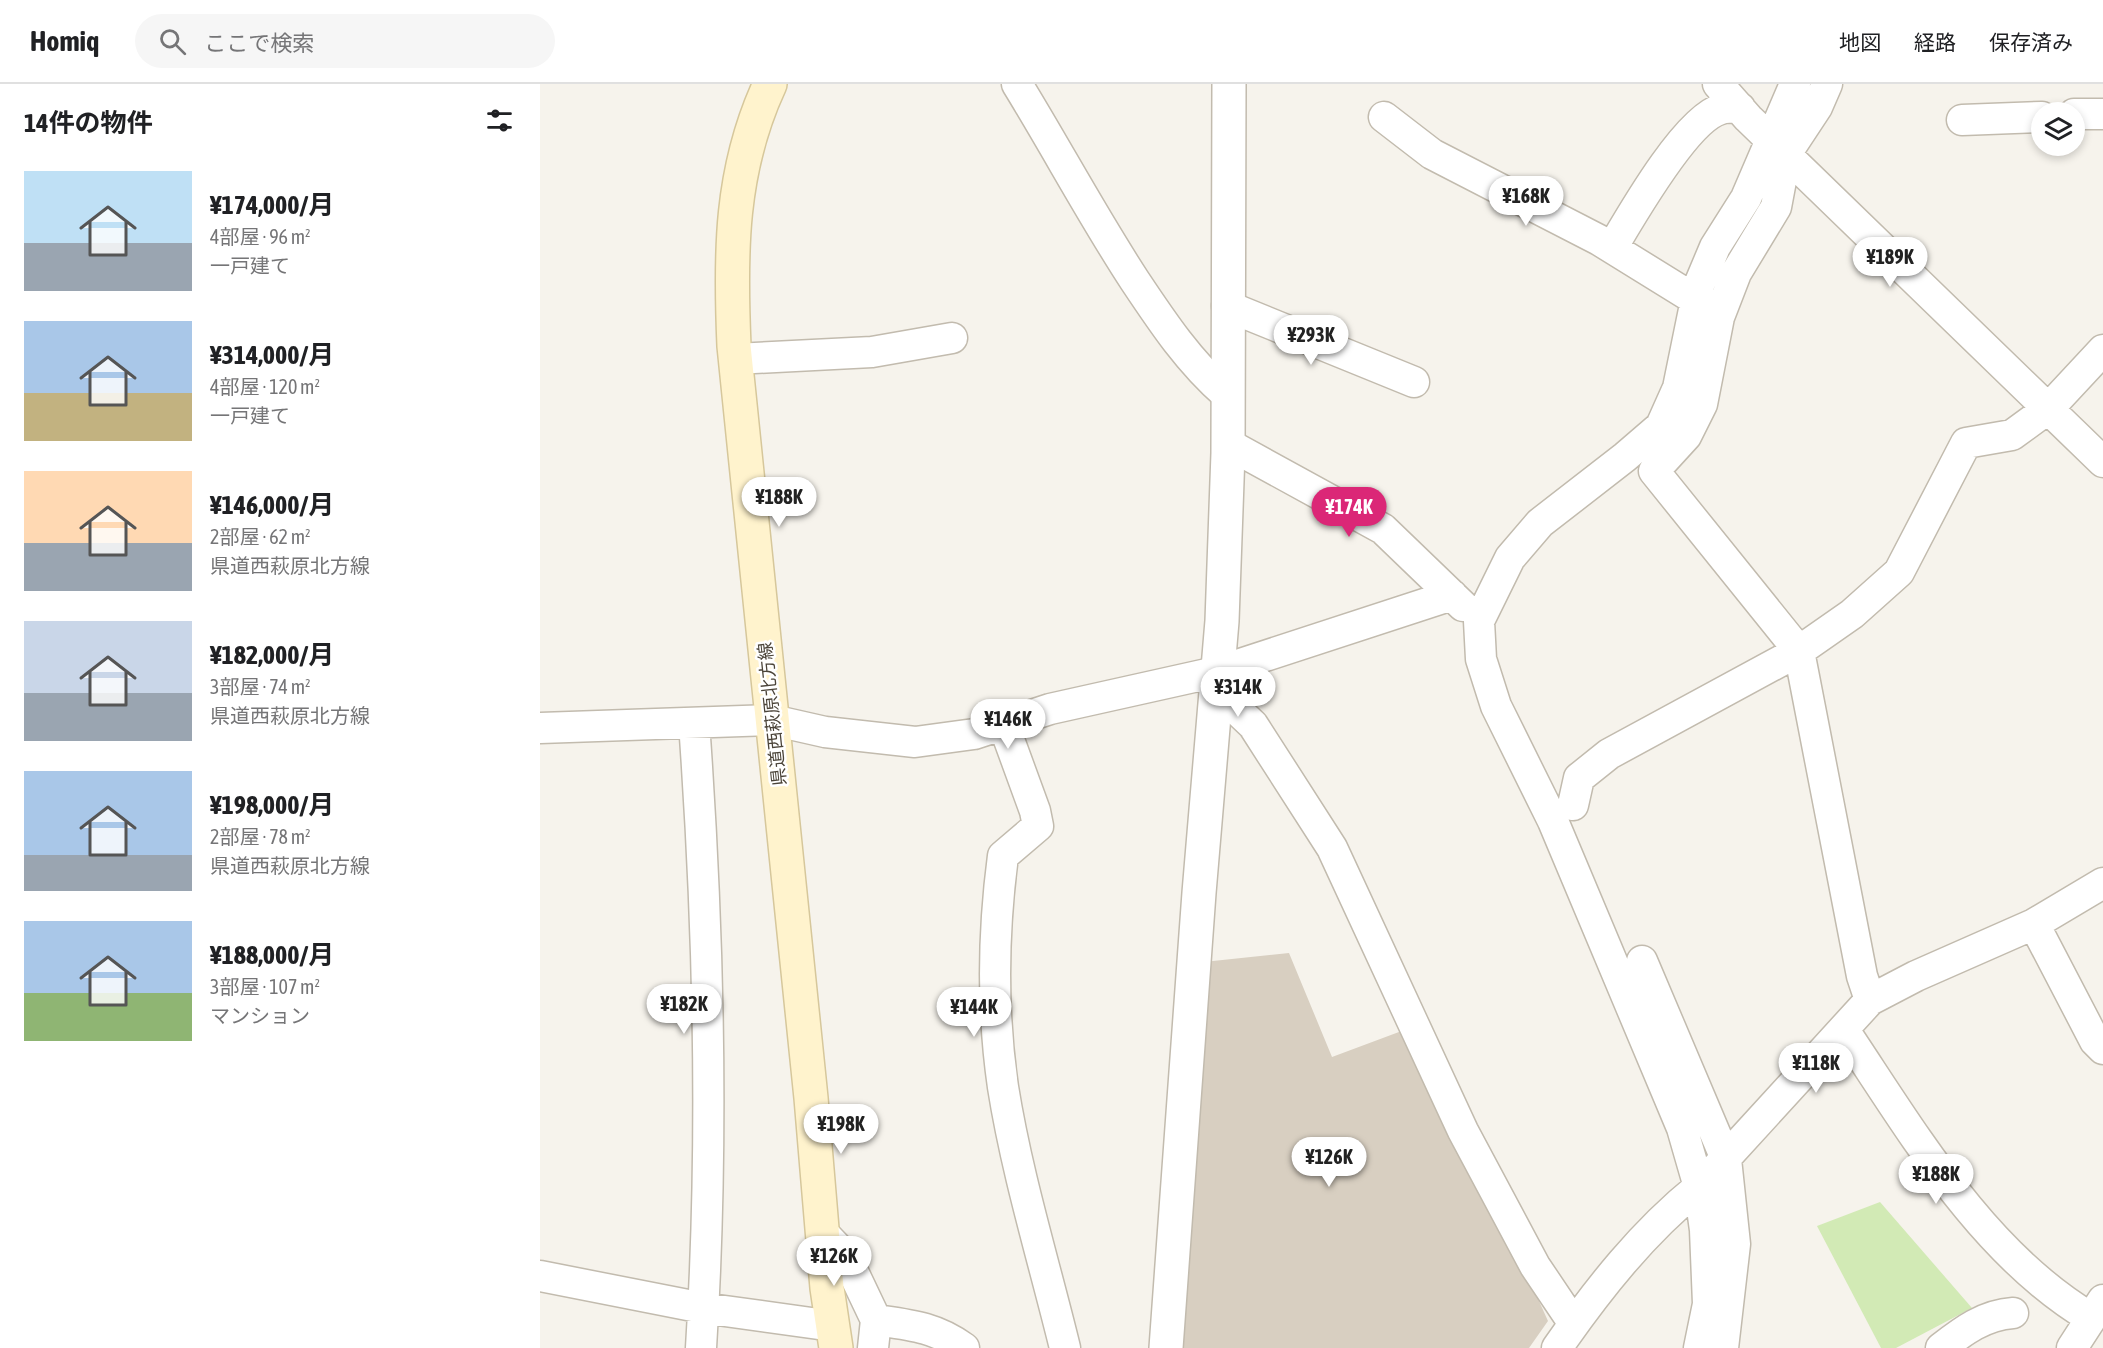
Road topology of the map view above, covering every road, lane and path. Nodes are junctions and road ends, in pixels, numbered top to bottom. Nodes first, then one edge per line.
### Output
1 (770, 84) edge
2 (1017, 84) edge
3 (1229, 84) edge
4 (1718, 84) edge
5 (1795, 84) edge
6 (1827, 84) edge
7 (1740, 108) junction
8 (2085, 114) edge
9 (2103, 114) edge
10 (1384, 117) dead end
11 (2031, 117) edge
12 (1962, 120) dead end
13 (1778, 146) junction
14 (1612, 248) junction
15 (1696, 300) junction
16 (1227, 306) junction
17 (952, 338) dead end
18 (2103, 350) edge
19 (735, 359) junction
20 (1414, 382) dead end
21 (1227, 395) junction
22 (2049, 408) junction
23 (1228, 444) junction
24 (2103, 462) edge
25 (1452, 595) junction
26 (1479, 621) junction
27 (1799, 651) junction
28 (1216, 681) junction
29 (772, 720) junction
30 (694, 723) junction
31 (1004, 726) junction
32 (540, 728) edge
33 (1573, 805) dead end
34 (2103, 884) edge
35 (2034, 924) junction
36 (1642, 961) dead end
37 (1870, 1000) junction
38 (1844, 1030) junction
39 (2103, 1049) edge
40 (1726, 1159) junction
41 (1699, 1187) junction
42 (822, 1232) junction
43 (540, 1276) edge
44 (703, 1308) junction
45 (2097, 1309) edge
46 (2013, 1313) dead end
47 (1574, 1324) junction
48 (875, 1334) edge
49 (834, 1337) edge
50 (701, 1348) edge
51 (964, 1348) edge
52 (1065, 1348) edge
53 (1166, 1348) edge
54 (1557, 1348) edge
55 (1699, 1348) edge
56 (1723, 1348) edge
57 (1941, 1348) edge
58 (2073, 1348) edge

1 - 19 main road, 県道西萩原北方線
2 - 21 street
3 - 16 street
4 - 7 street
5 - 13 street
6 - 13 street
7 - 13 street
7 - 14 street
8 - 9 street
10 - 14 street
11 - 12 street
13 - 15 street
13 - 22 street
13 - 27 street
14 - 15 street
15 - 26 street
16 - 20 street
16 - 21 street
17 - 19 street
18 - 22 street
19 - 29 main road, 県道西萩原北方線
21 - 23 street
22 - 24 street
22 - 27 street
23 - 25 street
23 - 28 street
25 - 26 street
25 - 28 street
26 - 41 street
27 - 33 street
27 - 37 street
28 - 31 street
28 - 47 street
28 - 53 street
29 - 30 street
29 - 31 street
29 - 42 main road, 県道西萩原北方線
30 - 32 street
30 - 44 street
31 - 52 street
34 - 35 street
35 - 37 street
35 - 39 street
36 - 40 street
37 - 38 street
38 - 40 street
38 - 45 street
40 - 41 street
40 - 56 street
41 - 47 street
41 - 55 street
42 - 48 street
42 - 49 main road, 県道西萩原北方線
43 - 44 street
44 - 49 street
44 - 50 street
45 - 58 street
46 - 57 street
47 - 54 street
48 - 51 street

